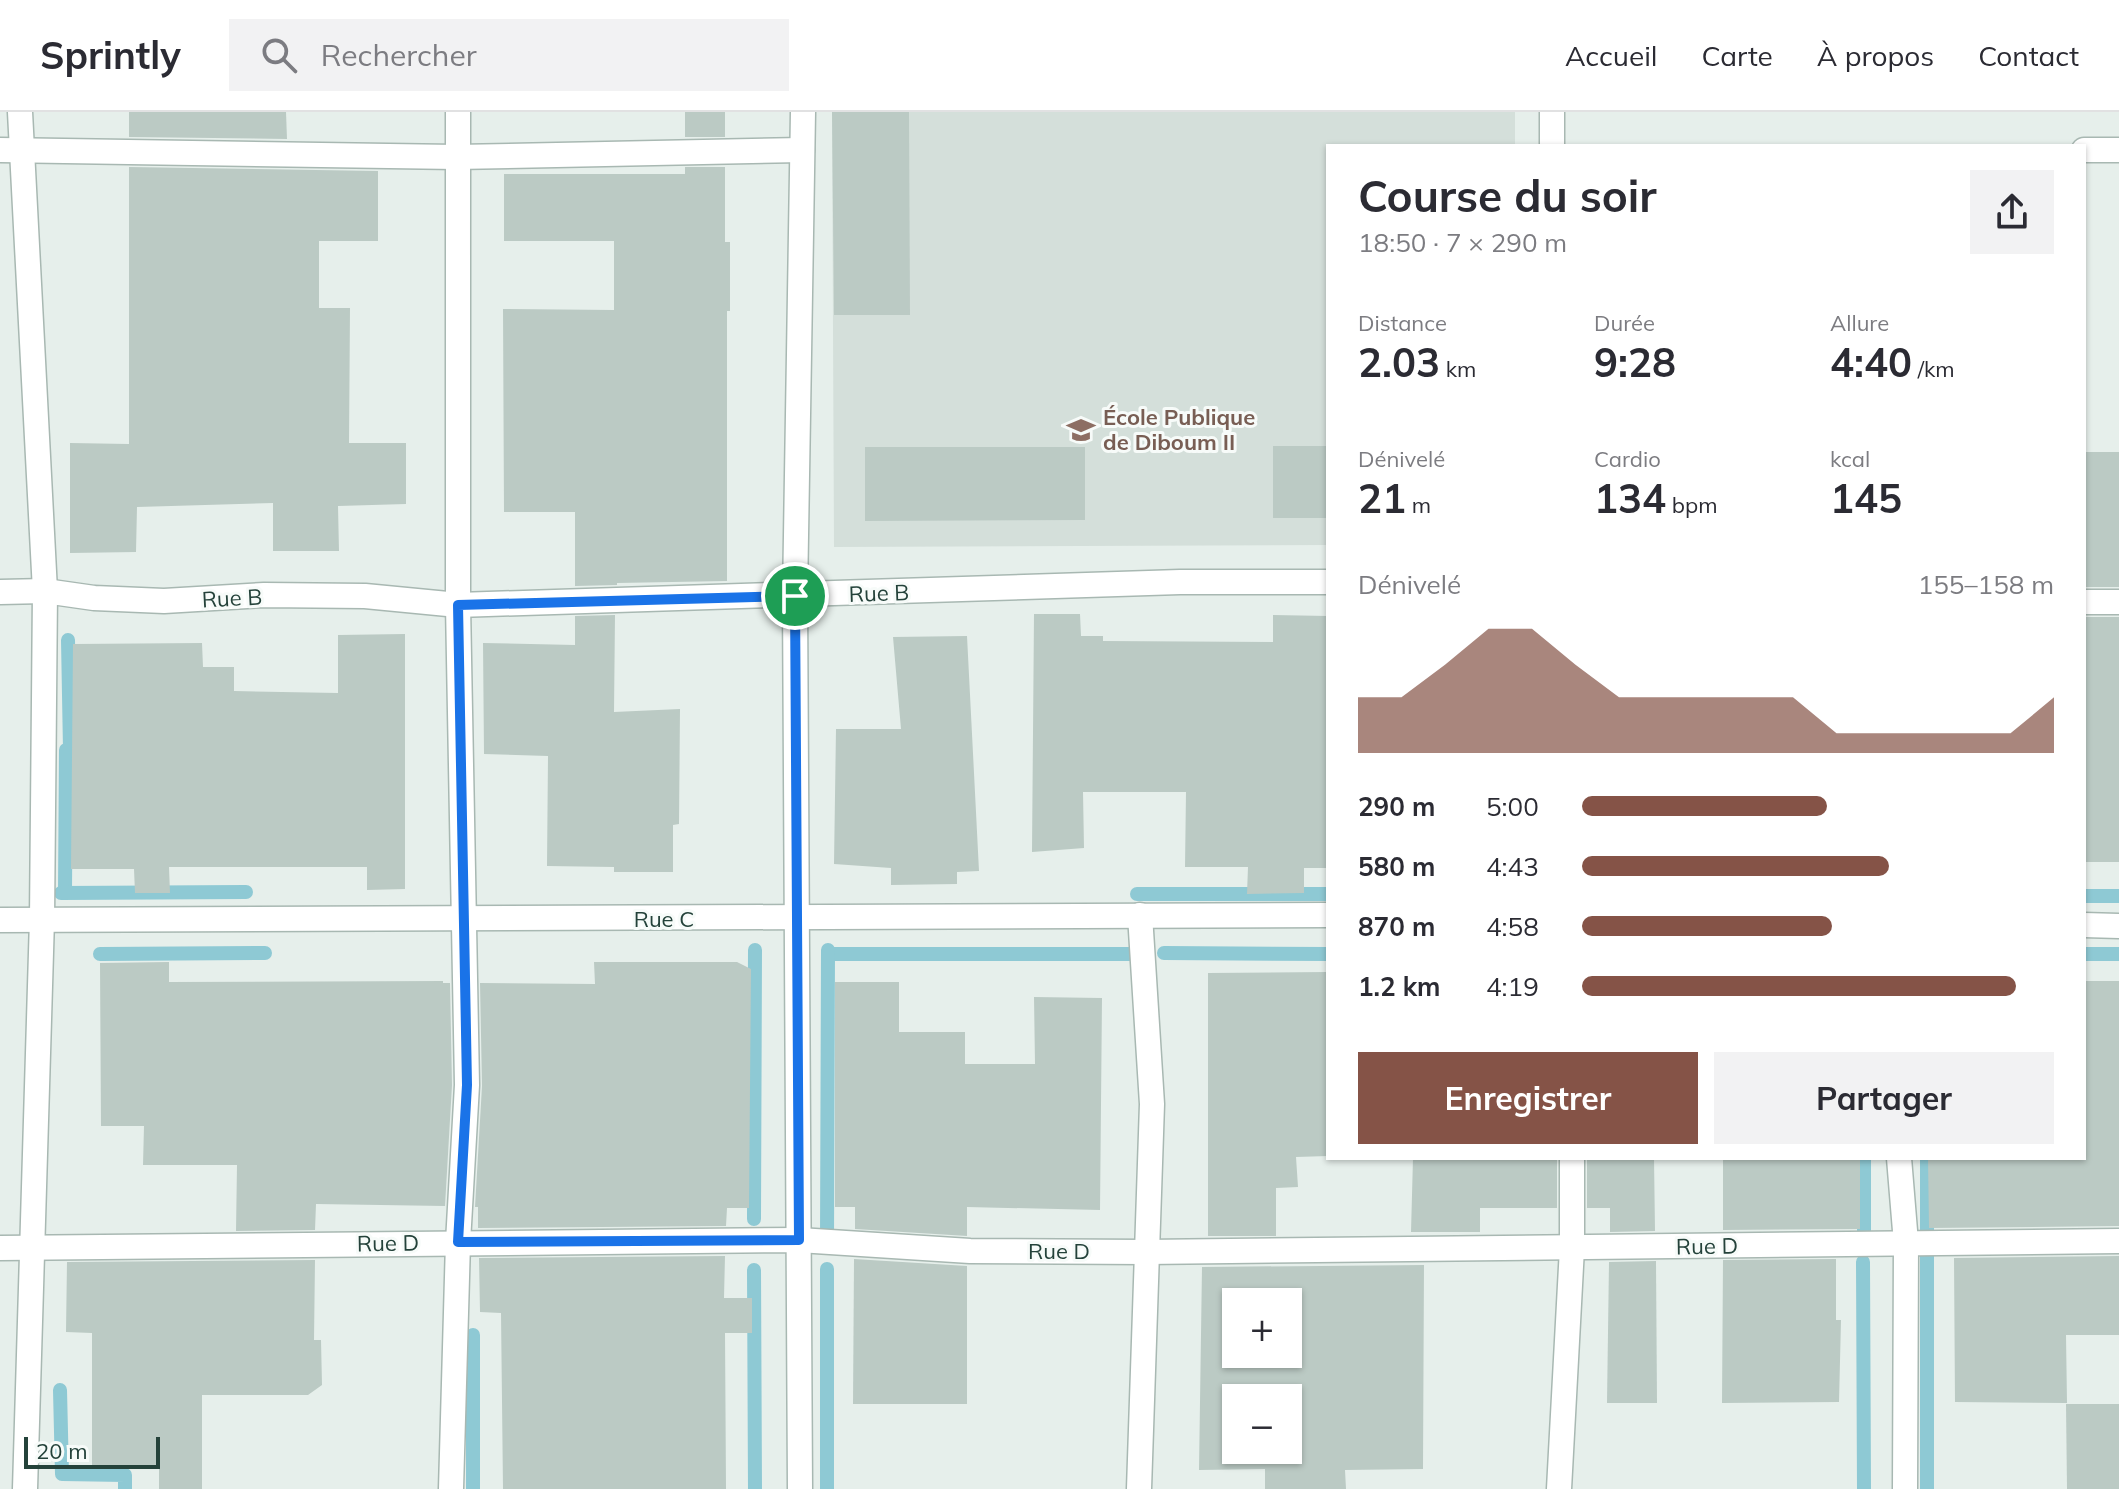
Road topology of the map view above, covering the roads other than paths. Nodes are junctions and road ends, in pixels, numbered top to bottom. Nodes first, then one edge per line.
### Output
1 (20, 112) edge
2 (458, 112) edge
3 (803, 112) edge
4 (1552, 112) edge
5 (1552, 144) edge
6 (10, 150) edge
7 (802, 150) junction
8 (2086, 150) edge
9 (2119, 150) edge
10 (456, 157) junction
11 (1326, 582) edge
12 (45, 591) junction
13 (0, 592) edge
14 (795, 596) junction
15 (2086, 602) edge
16 (2119, 602) edge
17 (458, 605) junction
18 (1140, 915) junction
19 (1326, 915) edge
20 (42, 919) junction
21 (465, 919) junction
22 (796, 919) junction
23 (0, 920) edge
24 (2086, 925) edge
25 (2119, 926) edge
26 (1572, 1160) edge
27 (1899, 1160) edge
28 (799, 1240) junction
29 (2119, 1241) edge
30 (458, 1242) junction
31 (1906, 1243) junction
32 (0, 1248) edge
33 (31, 1248) junction
34 (1572, 1248) junction
35 (1146, 1252) junction
36 (25, 1489) edge
37 (451, 1489) edge
38 (800, 1489) edge
39 (1139, 1489) edge
40 (1559, 1489) edge
41 (1905, 1489) edge

1 - 6 street
2 - 10 street
3 - 7 street
4 - 5 street
6 - 10 street
6 - 12 street
7 - 10 street
7 - 14 street
8 - 9 street
10 - 17 street
11 - 14 street, Rue B
12 - 13 street, Rue B
12 - 17 street, Rue B
12 - 20 street
14 - 17 street, Rue B
14 - 22 street
15 - 16 street
17 - 21 street
18 - 19 street, Rue C
18 - 22 street, Rue C
18 - 35 street
20 - 21 street, Rue C
20 - 23 street, Rue C
20 - 33 street
21 - 22 street, Rue C
21 - 30 street
22 - 28 street
24 - 25 street
26 - 34 street
27 - 31 street
28 - 30 street, Rue D
28 - 35 street, Rue D
28 - 38 street
29 - 31 street, Rue D
30 - 33 street, Rue D
30 - 37 street
31 - 34 street, Rue D
31 - 41 street
32 - 33 street, Rue D
33 - 36 street
34 - 35 street, Rue D
34 - 40 street
35 - 39 street

